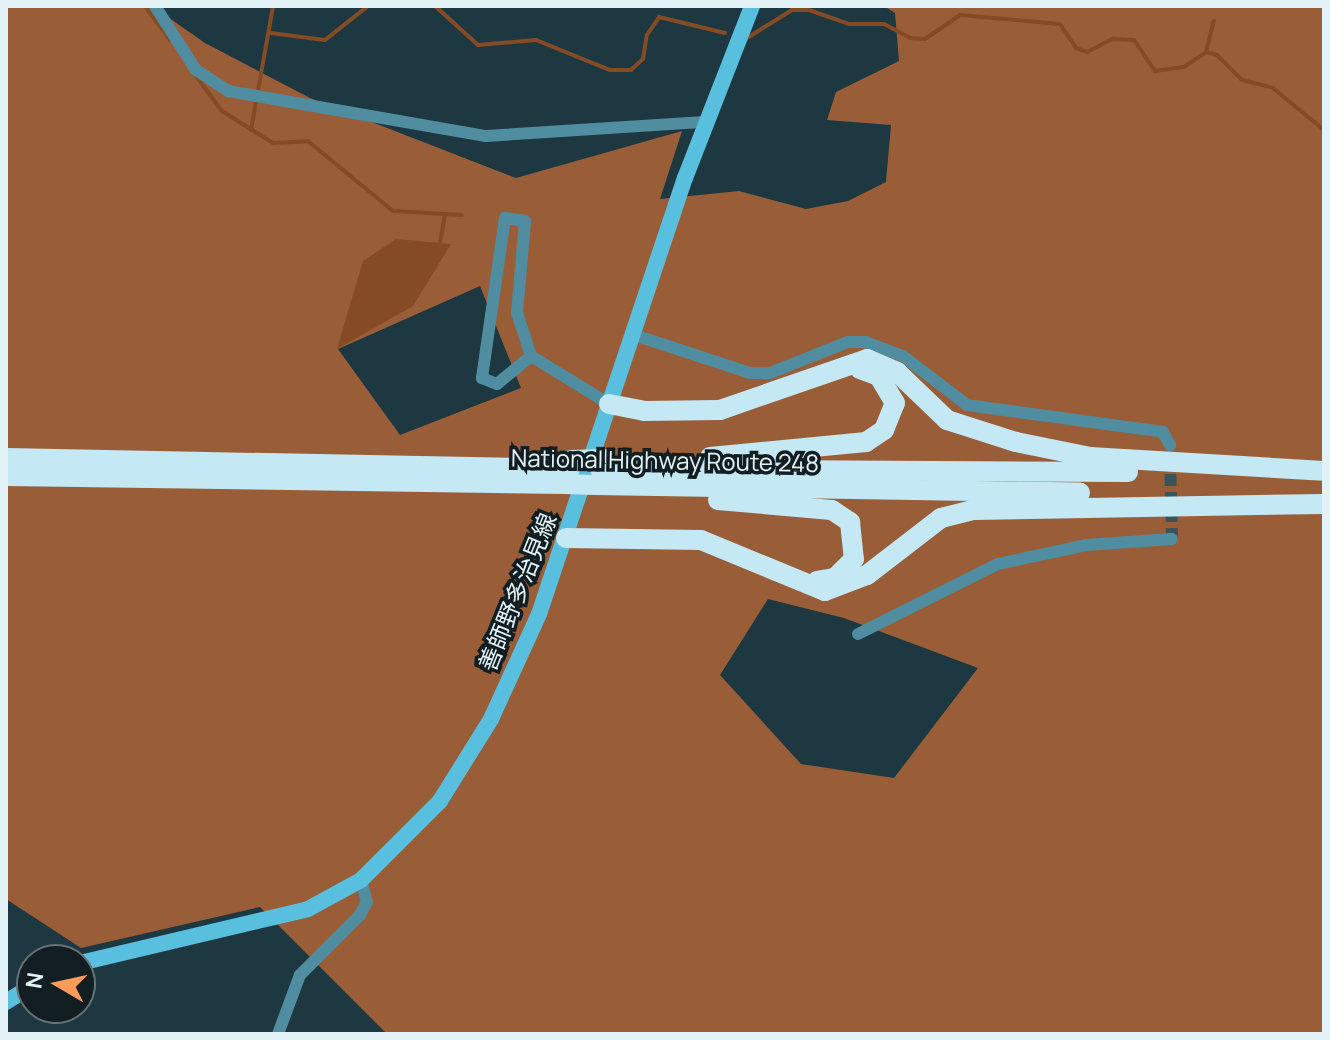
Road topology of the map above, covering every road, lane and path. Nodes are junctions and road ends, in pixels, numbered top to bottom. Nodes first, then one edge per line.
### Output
1 (155, 6) edge
2 (752, 6) edge
3 (705, 122) junction
4 (631, 334) junction
5 (531, 356) junction
6 (841, 367) junction
7 (609, 404) junction
8 (1170, 445) dead end
9 (6, 458) edge
10 (569, 471) junction
11 (1324, 473) edge
12 (601, 474) junction
13 (6, 476) edge
14 (1324, 501) edge
15 (566, 538) junction
16 (1172, 539) dead end
17 (802, 584) junction
18 (858, 634) dead end
19 (361, 880) junction
20 (96, 959) edge
21 (278, 1034) edge

1 - 3 street
2 - 3 main road, 善師野多治見線
3 - 4 main road, 善師野多治見線
4 - 7 main road, 善師野多治見線
4 - 8 street
5 - 5 street
5 - 7 street
6 - 7 highway
6 - 11 highway
6 - 12 highway
7 - 15 main road, 善師野多治見線
9 - 10 highway, National Highway Route 248
10 - 12 highway, National Highway Route 248, bridge
10 - 13 highway, National Highway Route 248
11 - 12 highway, National Highway Route 248
12 - 14 highway, National Highway Route 248
12 - 17 highway
14 - 17 highway
15 - 17 highway
15 - 19 main road, 善師野多治見線
16 - 18 street
19 - 20 main road, 善師野多治見線
19 - 21 street

